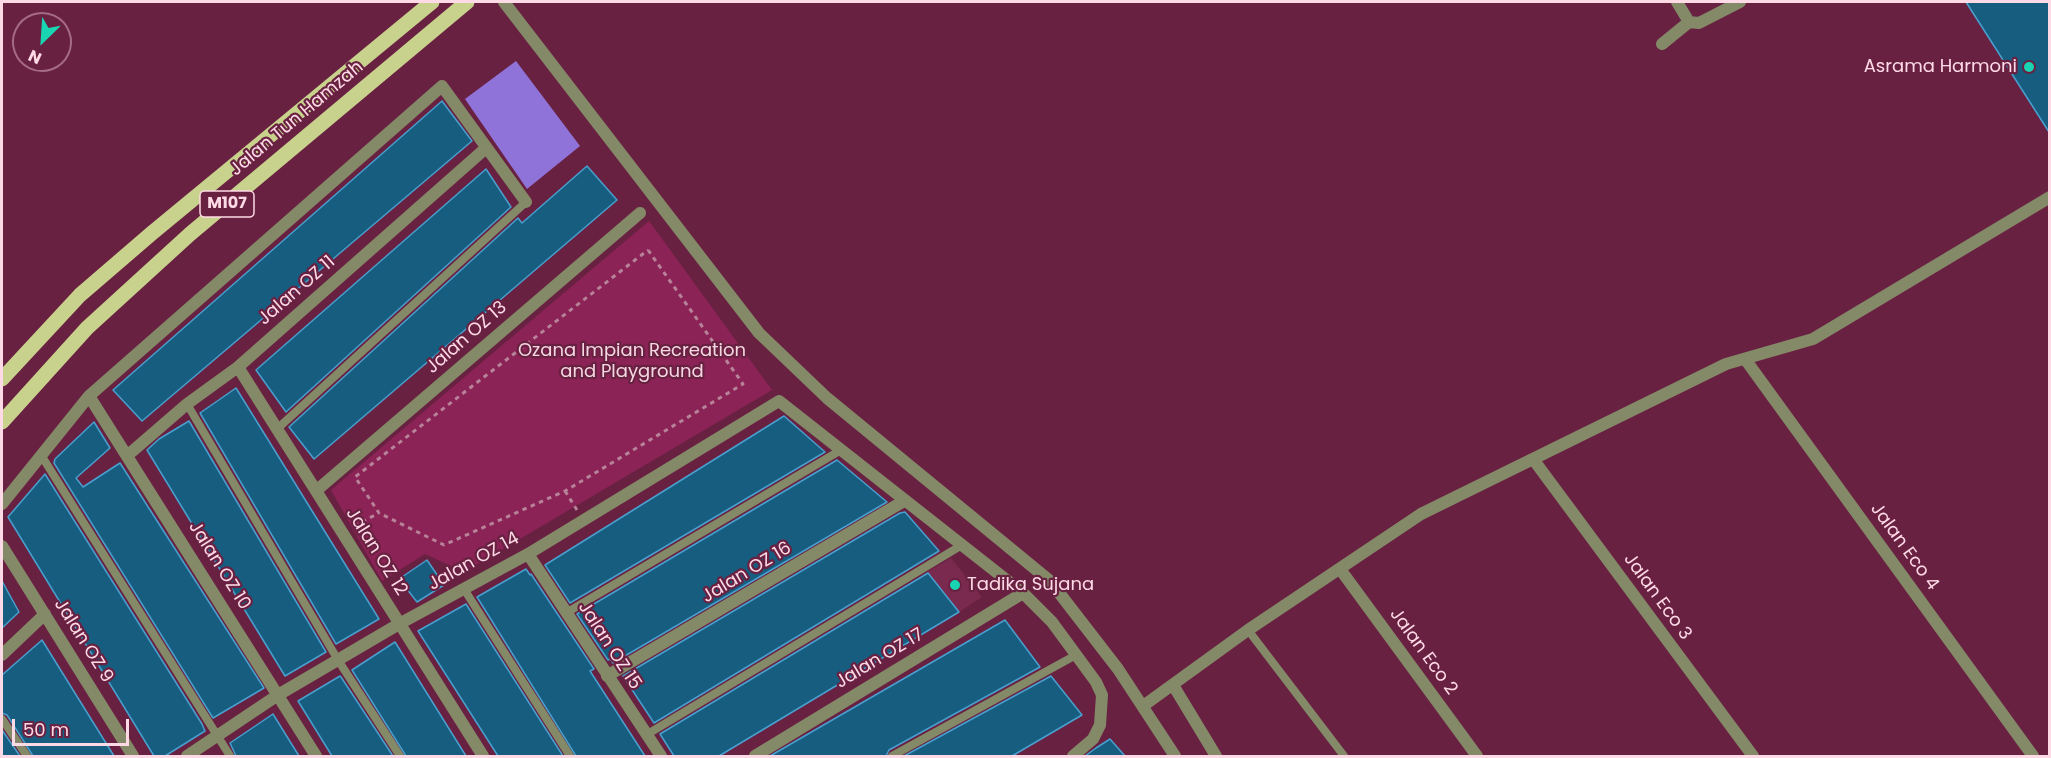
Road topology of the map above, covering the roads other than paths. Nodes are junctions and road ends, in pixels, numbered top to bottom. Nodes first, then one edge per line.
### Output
1 (432, 2) edge
2 (467, 2) edge
3 (504, 2) edge
4 (1677, 2) edge
5 (1740, 2) edge
6 (1689, 22) junction
7 (1662, 45) dead end
8 (486, 148) junction
9 (2049, 197) edge
10 (526, 202) joint
11 (640, 213) dead end
12 (1745, 359) junction
13 (238, 367) junction
14 (2, 379) edge
15 (89, 396) junction
16 (186, 404) junction
17 (2, 422) edge
18 (277, 429) junction
19 (841, 450) junction
20 (41, 455) junction
21 (128, 455) junction
22 (1533, 459) junction
23 (317, 490) junction
24 (904, 501) junction
25 (2, 504) edge
26 (962, 545) junction
27 (2, 546) edge
28 (528, 554) junction
29 (1340, 568) junction
30 (464, 589) junction
31 (1023, 593) junction
32 (566, 613) junction
33 (45, 614) junction
34 (399, 624) junction
35 (1248, 630) junction
36 (1076, 655) junction
37 (2, 656) edge
38 (338, 660) junction
39 (607, 676) junction
40 (1173, 685) junction
41 (278, 694) junction
42 (1143, 706) junction
43 (2, 719) edge
44 (646, 735) junction
45 (217, 736) junction
46 (27, 756) edge
47 (133, 756) edge
48 (187, 756) edge
49 (230, 756) edge
50 (316, 756) edge
51 (400, 756) edge
52 (483, 756) edge
53 (570, 756) edge
54 (661, 756) edge
55 (755, 756) edge
56 (892, 756) edge
57 (1073, 756) edge
58 (1175, 756) edge
59 (1216, 756) edge
60 (1344, 756) edge
61 (1478, 756) edge
62 (1753, 756) edge
63 (2033, 756) edge

1 - 14 main road, Jalan Tun Hamzah / M107
2 - 17 main road, Jalan Tun Hamzah / M107
3 - 42 street
4 - 6 street
5 - 6 street
6 - 7 street
8 - 10 street
8 - 13 street, Jalan OZ 11
8 - 15 street
9 - 12 street
10 - 18 lane
11 - 23 street, Jalan OZ 13
12 - 22 street
12 - 63 street, Jalan Eco 4
13 - 16 street, Jalan OZ 11
13 - 18 street, Jalan OZ 12
15 - 20 street
15 - 21 street, Jalan OZ 10
16 - 21 street, Jalan OZ 11
16 - 38 lane
18 - 23 street, Jalan OZ 12
19 - 24 street
19 - 28 street, Jalan OZ 14
19 - 32 lane
20 - 25 street
20 - 45 lane
21 - 41 street, Jalan OZ 10
22 - 29 street
22 - 62 street, Jalan Eco 3
23 - 34 street, Jalan OZ 12
24 - 26 street
24 - 39 street, Jalan OZ 16
26 - 31 street
26 - 44 lane
27 - 33 street, Jalan OZ 9
28 - 30 street, Jalan OZ 14
28 - 32 street, Jalan OZ 15
29 - 35 street
29 - 61 street, Jalan Eco 2
30 - 34 street, Jalan OZ 14
30 - 53 lane
31 - 36 street
31 - 55 street, Jalan OZ 17
32 - 39 street, Jalan OZ 15
33 - 37 street
33 - 47 street, Jalan OZ 9
34 - 38 street, Jalan OZ 14
34 - 52 street, Jalan OZ 12
35 - 40 street
35 - 60 lane
36 - 56 lane
36 - 57 street
38 - 41 street, Jalan OZ 14
38 - 51 lane
39 - 44 street, Jalan OZ 15
40 - 42 street
40 - 59 street
41 - 45 street, Jalan OZ 14
41 - 50 street, Jalan OZ 10
42 - 58 street
43 - 46 lane
44 - 54 street, Jalan OZ 15
45 - 48 street, Jalan OZ 14
45 - 49 lane

